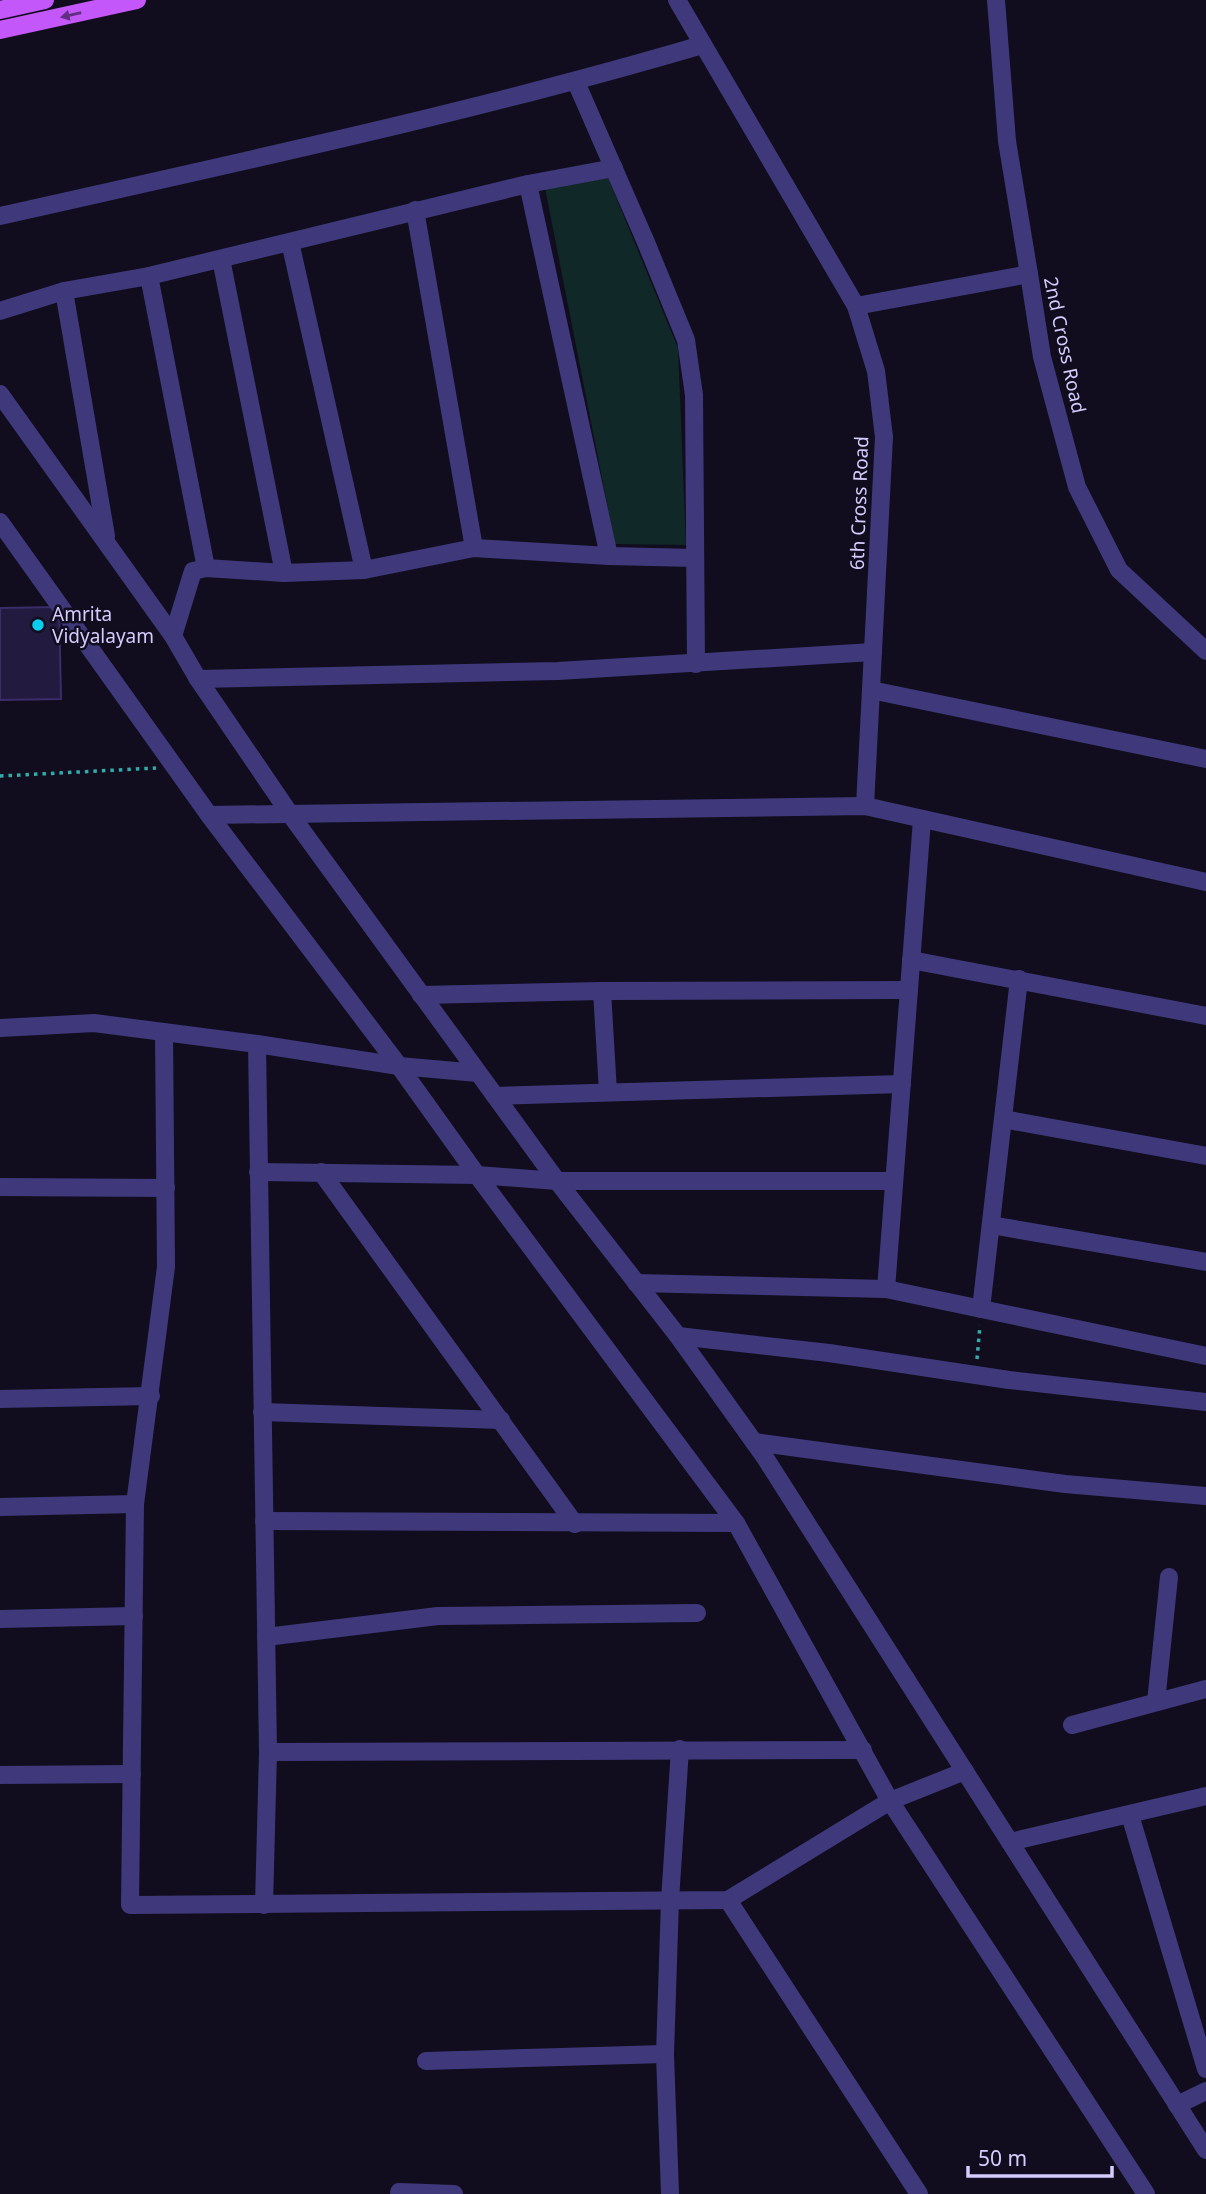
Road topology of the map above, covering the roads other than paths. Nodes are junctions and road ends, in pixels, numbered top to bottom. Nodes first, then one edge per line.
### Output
1 (137, 0) edge
2 (677, 0) edge
3 (996, 0) edge
4 (39, 1) edge
5 (0, 10) edge
6 (0, 30) edge
7 (702, 45) junction
8 (576, 82) junction
9 (614, 168) junction
10 (528, 184) junction
11 (415, 210) junction
12 (0, 216) edge
13 (290, 242) junction
14 (221, 259) junction
15 (1029, 274) junction
16 (149, 276) junction
17 (64, 291) junction
18 (856, 306) junction
19 (0, 311) edge
20 (0, 394) edge
21 (0, 522) edge
22 (108, 544) junction
23 (474, 548) junction
24 (609, 556) junction
25 (695, 558) junction
26 (206, 568) junction
27 (364, 570) junction
28 (284, 573) junction
29 (173, 636) junction
30 (1206, 651) edge
31 (873, 652) junction
32 (696, 664) junction
33 (198, 679) junction
34 (871, 690) junction
35 (1206, 759) edge
36 (865, 806) junction
37 (290, 814) junction
38 (209, 815) junction
39 (922, 820) junction
40 (1206, 882) edge
41 (911, 960) junction
42 (1019, 979) junction
43 (909, 990) junction
44 (602, 991) junction
45 (421, 995) junction
46 (1206, 1016) edge
47 (0, 1028) edge
48 (164, 1032) junction
49 (257, 1044) junction
50 (399, 1066) junction
51 (478, 1073) junction
52 (902, 1084) junction
53 (608, 1092) junction
54 (495, 1096) junction
55 (1003, 1118) junction
56 (1206, 1156) edge
57 (258, 1172) junction
58 (321, 1172) junction
59 (477, 1175) junction
60 (557, 1181) junction
61 (894, 1181) junction
62 (0, 1187) edge
63 (166, 1188) junction
64 (991, 1225) junction
65 (1206, 1262) edge
66 (636, 1283) junction
67 (886, 1289) junction
68 (981, 1309) junction
69 (678, 1336) junction
70 (1206, 1356) edge
71 (151, 1396) junction
72 (0, 1399) edge
73 (1206, 1402) edge
74 (262, 1412) junction
75 (501, 1420) junction
76 (754, 1442) junction
77 (1206, 1496) edge
78 (135, 1504) junction
79 (0, 1507) edge
80 (264, 1521) junction
81 (736, 1523) junction
82 (575, 1524) junction
83 (1169, 1577) dead end
84 (697, 1613) dead end
85 (134, 1616) junction
86 (0, 1619) edge
87 (266, 1637) junction
88 (1206, 1689) edge
89 (1156, 1702) junction
90 (1072, 1725) dead end
91 (680, 1749) junction
92 (863, 1750) junction
93 (268, 1752) junction
94 (965, 1772) junction
95 (132, 1774) junction
96 (0, 1775) edge
97 (1206, 1796) edge
98 (890, 1801) junction
99 (1130, 1815) junction
100 (1010, 1842) junction
101 (670, 1900) junction
102 (728, 1900) junction
103 (264, 1905) junction
104 (665, 2054) junction
105 (426, 2061) dead end
106 (1206, 2069) edge
107 (1206, 2091) edge
108 (1177, 2105) junction
109 (1205, 2148) edge
110 (400, 2192) dead end
111 (454, 2194) edge
112 (670, 2194) edge
113 (919, 2194) edge
114 (1146, 2194) edge

1 -> 6 main road
2 - 7 street, 6th Cross Road
3 - 15 street, 2nd Cross Road
4 - 5 main road
7 - 8 street
7 - 18 street, 6th Cross Road
8 - 9 street
8 - 12 street
9 - 10 street
9 - 25 street
10 - 11 street
10 - 24 street
11 - 13 street
11 - 23 street
13 - 14 street
13 - 27 street
14 - 16 street
14 - 28 street
15 - 18 street
15 - 30 street, 2nd Cross Road
16 - 17 street
16 - 26 street
17 - 19 street
17 - 22 street
18 - 31 street, 6th Cross Road
20 - 22 street
21 - 38 street
22 - 29 street
23 - 24 street
23 - 27 street
24 - 25 street
25 - 32 street
26 - 28 street
26 - 29 street
27 - 28 street
29 - 33 street
31 - 32 street
31 - 34 street, 6th Cross Road
32 - 33 street
33 - 37 street
34 - 35 street
34 - 36 street, 6th Cross Road
36 - 37 street
36 - 39 street
37 - 38 street
37 - 45 street
38 - 50 street
39 - 40 street
39 - 41 street
41 - 42 street
41 - 43 street
42 - 46 street
42 - 55 street
43 - 44 street
43 - 52 street
44 - 45 street
44 - 53 street
45 - 51 street
47 - 48 street
48 - 49 street
48 - 63 street
49 - 50 street
49 - 57 street
50 - 51 street
50 - 59 street
51 - 54 street
52 - 53 street
52 - 61 street
53 - 54 street
54 - 60 street
55 - 56 street
55 - 64 street
57 - 58 street
57 - 74 street
58 - 59 street
58 - 75 street
59 - 60 street
59 - 81 street
60 - 61 street
60 - 66 street
61 - 67 street
62 - 63 street
63 - 71 street
64 - 65 street
64 - 68 street
66 - 67 street
66 - 69 street
67 - 68 street
68 - 70 street
69 - 73 street
69 - 76 street
71 - 72 street
71 - 78 street
74 - 75 street
74 - 80 street
75 - 82 street
76 - 77 street
76 - 94 street
78 - 79 street
78 - 85 street
80 - 82 street
80 - 87 street
81 - 82 street
81 - 92 street
83 - 89 street
84 - 87 street
85 - 86 street
85 - 95 street
87 - 93 street
88 - 89 street
89 - 90 street
91 - 92 street
91 - 93 street
91 - 101 street
92 - 98 street
93 - 103 street
94 - 98 street
94 - 100 street
95 - 96 street
95 - 103 street
97 - 99 street
98 - 102 street
98 - 114 street
99 - 100 street
99 - 106 street
100 - 108 street
101 - 102 street
101 - 103 street
101 - 104 street
102 - 113 street
104 - 105 street
104 - 112 street
107 - 108 street
108 - 109 street
110 - 111 street

